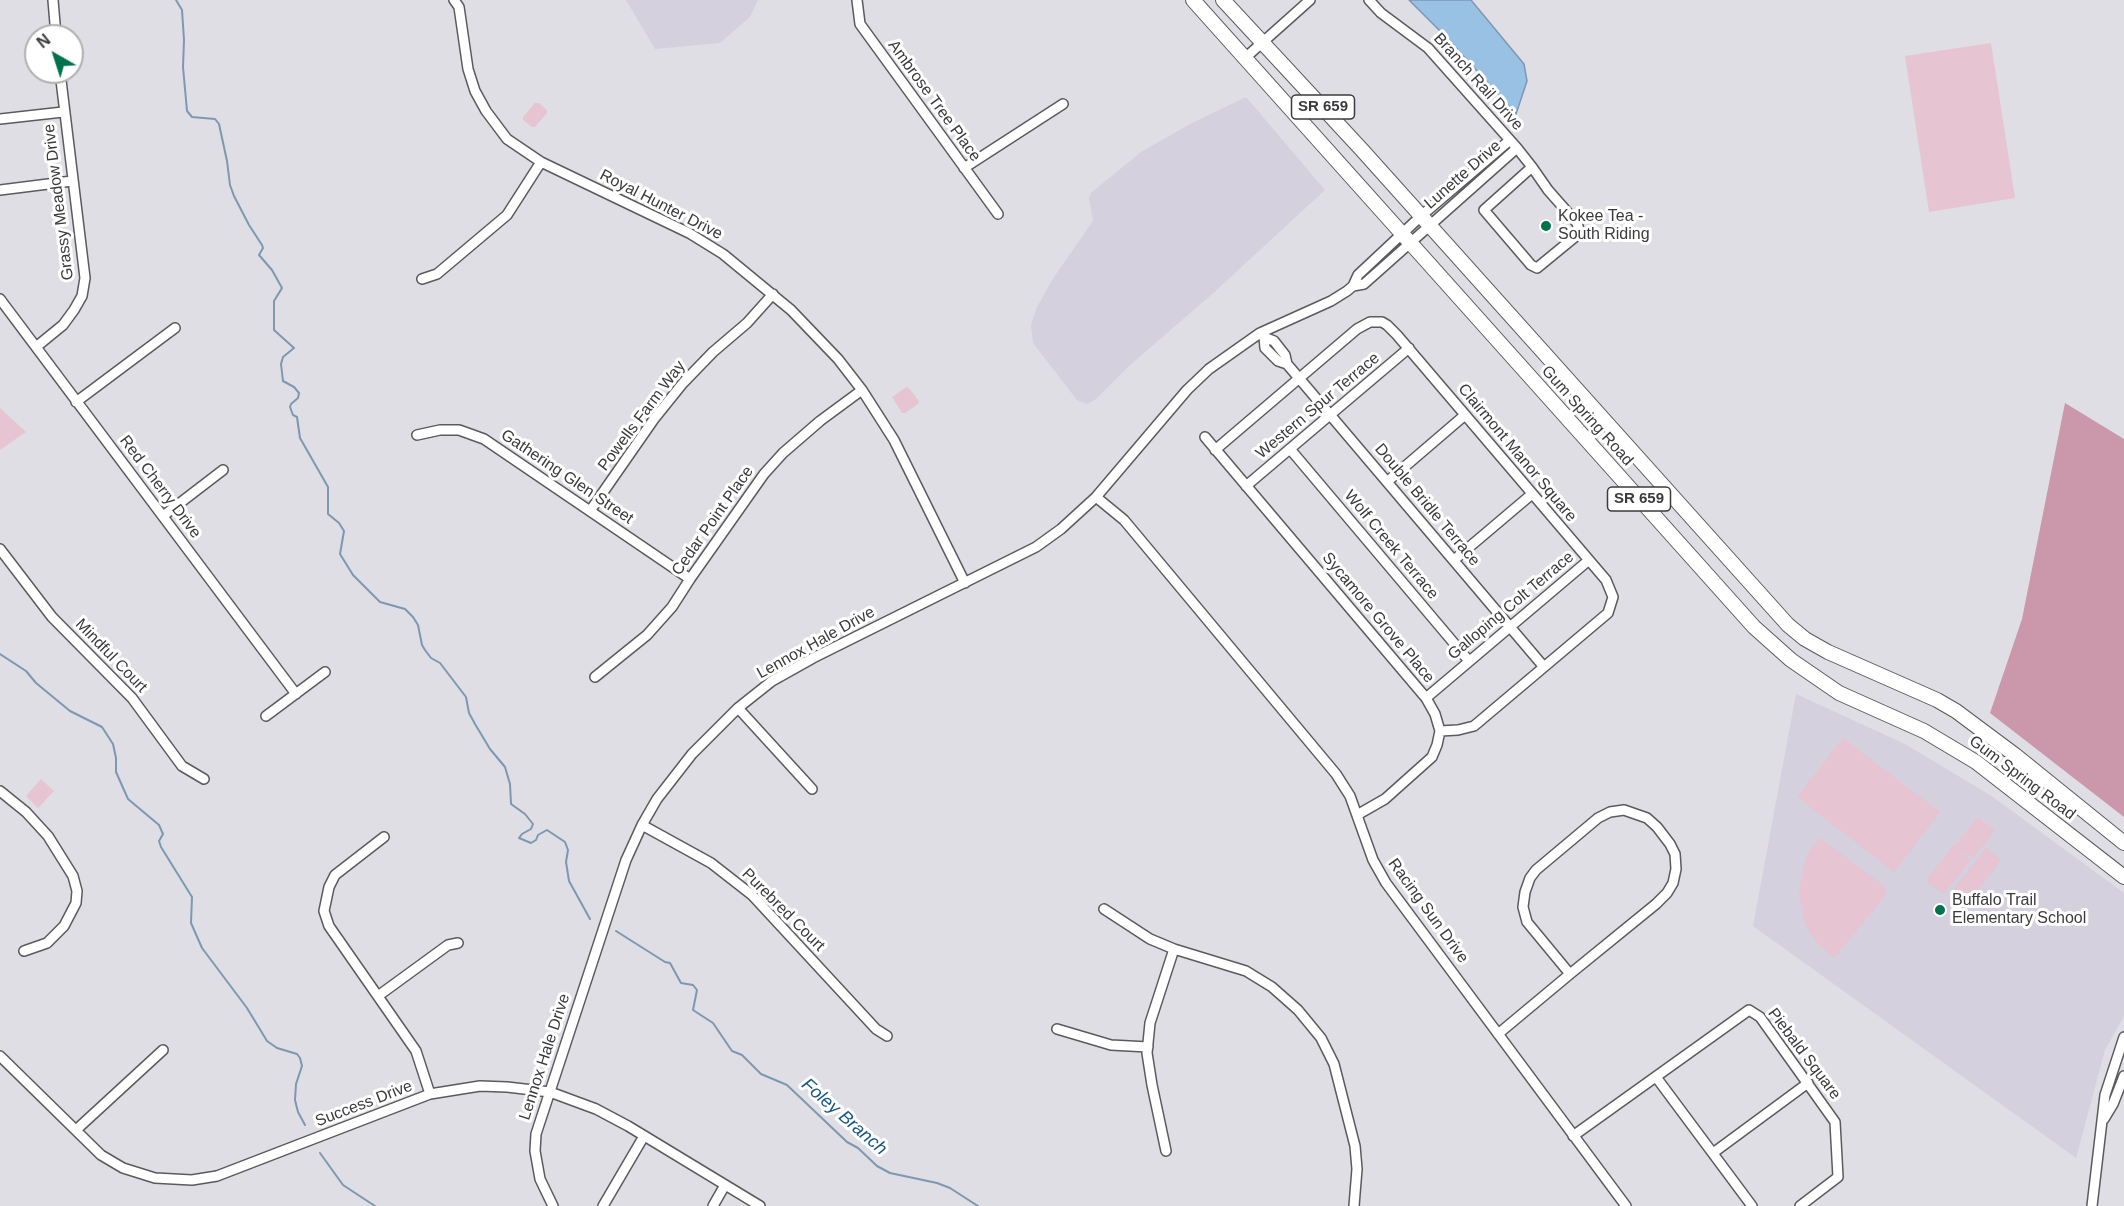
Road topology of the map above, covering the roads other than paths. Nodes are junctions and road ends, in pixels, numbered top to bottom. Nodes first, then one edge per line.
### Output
1 (53, 0) edge
2 (857, 0) edge
3 (1193, 0) edge
4 (1223, 0) edge
5 (1310, 0) edge
6 (1369, 0) edge
7 (458, 2) edge
8 (55, 24) edge
9 (1263, 42) junction
10 (1245, 58) junction
11 (61, 84) edge
12 (1063, 104) dead end
13 (63, 112) junction
14 (0, 119) edge
15 (1510, 140) junction
16 (1517, 148) junction
17 (541, 162) junction
18 (1532, 167) junction
19 (964, 168) junction
20 (72, 181) junction
21 (0, 190) edge
22 (998, 214) dead end
23 (1425, 220) junction
24 (1406, 239) junction
25 (422, 279) dead end
26 (773, 294) junction
27 (0, 299) edge
28 (175, 328) dead end
29 (1262, 335) junction
30 (36, 347) junction
31 (1409, 348) junction
32 (1299, 379) junction
33 (862, 390) junction
34 (76, 402) junction
35 (1330, 415) junction
36 (1465, 415) junction
37 (417, 435) dead end
38 (1205, 437) dead end
39 (1290, 449) junction
40 (1215, 450) junction
41 (223, 470) dead end
42 (1388, 481) junction
43 (1246, 486) junction
44 (1532, 494) junction
45 (1095, 497) junction
46 (590, 511) junction
47 (163, 516) junction
48 (0, 549) edge
49 (1454, 560) junction
50 (1589, 560) junction
51 (690, 579) junction
52 (965, 583) junction
53 (1511, 627) junction
54 (1469, 661) junction
55 (1544, 667) junction
56 (326, 672) dead end
57 (595, 677) dead end
58 (296, 694) junction
59 (1426, 698) junction
60 (738, 708) junction
61 (266, 716) dead end
62 (1440, 731) junction
63 (204, 779) dead end
64 (812, 789) dead end
65 (0, 791) edge
66 (1357, 815) junction
67 (642, 825) junction
68 (384, 837) dead end
69 (2124, 843) edge
70 (2124, 877) edge
71 (1104, 909) dead end
72 (458, 943) dead end
73 (1174, 949) junction
74 (24, 951) dead end
75 (1570, 974) junction
76 (378, 996) junction
77 (1057, 1029) dead end
78 (1498, 1034) junction
79 (887, 1036) dead end
80 (2123, 1041) edge
81 (1148, 1047) junction
82 (163, 1050) dead end
83 (0, 1056) edge
84 (2124, 1076) edge
85 (1656, 1077) junction
86 (1808, 1083) junction
87 (550, 1092) junction
88 (430, 1095) junction
89 (2102, 1121) junction
90 (76, 1130) junction
91 (644, 1136) junction
92 (1574, 1136) junction
93 (1166, 1151) dead end
94 (1713, 1153) junction
95 (725, 1185) junction
96 (552, 1206) edge
97 (603, 1206) edge
98 (713, 1206) edge
99 (760, 1206) edge
100 (1354, 1206) edge
101 (1626, 1206) edge
102 (1752, 1206) edge
103 (1800, 1206) edge
104 (2092, 1206) edge

1 - 8 street
2 - 19 street, Ambrose Tree Place
3 - 10 main road, Gum Spring Road / SR 659
4 - 9 main road, Gum Spring Road / SR 659
5 - 9 street
6 - 15 street, Branch Rail Drive
7 - 17 street, Royal Hunter Drive
9 - 10 street
9 - 23 main road, Gum Spring Road / SR 659
10 - 24 main road, Gum Spring Road / SR 659
11 - 13 street, Grassy Meadow Drive
12 - 19 street
13 - 14 street
13 - 20 street, Grassy Meadow Drive
15 - 16 street, Branch Rail Drive
15 - 23 street, Lunette Drive
16 - 18 street, Branch Rail Drive
16 - 23 street, Lunette Drive
17 - 25 street
17 - 26 street, Royal Hunter Drive
18 - 18 street, Branch Rail Drive
19 - 22 street, Ambrose Tree Place
20 - 21 street
20 - 30 street, Grassy Meadow Drive
23 - 24 street, Lennox Hale Drive
23 - 69 main road, Gum Spring Road / SR 659
24 - 29 street, Lennox Hale Drive
24 - 70 main road, Gum Spring Road / SR 659
26 - 33 street, Royal Hunter Drive
26 - 46 street, Powells Farm Way
27 - 30 street, Red Cherry Drive
28 - 34 street
29 - 32 street, Double Bridle Terrace
29 - 45 street, Lennox Hale Drive
30 - 34 street, Red Cherry Drive
31 - 32 street, Clairmont Manor Square
31 - 35 street, Western Spur Terrace
31 - 36 street, Clairmont Manor Square
32 - 35 street, Double Bridle Terrace
32 - 40 street, Clairmont Manor Square
33 - 51 street, Cedar Point Place
33 - 52 street, Royal Hunter Drive
34 - 47 street, Red Cherry Drive
35 - 39 street, Western Spur Terrace
35 - 42 street, Double Bridle Terrace
36 - 42 street
36 - 44 street, Clairmont Manor Square
37 - 46 street, Gathering Glen Street
38 - 40 street, Sycamore Grove Place
39 - 43 street, Western Spur Terrace
39 - 54 street, Wolf Creek Terrace
40 - 43 street, Sycamore Grove Place
41 - 47 street
42 - 49 street, Double Bridle Terrace
43 - 59 street, Sycamore Grove Place
44 - 49 street
44 - 50 street, Clairmont Manor Square
45 - 52 street, Lennox Hale Drive
45 - 66 street, Racing Sun Drive
46 - 51 street, Gathering Glen Street
47 - 58 street, Red Cherry Drive
48 - 63 street, Mindful Court
49 - 53 street, Double Bridle Terrace
50 - 53 street, Galloping Colt Terrace
50 - 55 street, Clairmont Manor Square
51 - 57 street, Cedar Point Place
52 - 60 street, Lennox Hale Drive
53 - 54 street, Galloping Colt Terrace
53 - 55 street, Double Bridle Terrace
54 - 59 street, Galloping Colt Terrace
55 - 62 street, Clairmont Manor Square
56 - 58 street
58 - 61 street
59 - 62 street, Sycamore Grove Place
60 - 64 street
60 - 67 street, Lennox Hale Drive
62 - 66 street
65 - 74 street
66 - 78 street, Racing Sun Drive
67 - 79 street, Purebred Court
67 - 87 street, Lennox Hale Drive
68 - 76 street
71 - 73 street
72 - 76 street
73 - 81 street
73 - 100 street
75 - 75 street
75 - 78 street
76 - 88 street
77 - 81 street
78 - 92 street, Racing Sun Drive
80 - 89 street
81 - 93 street
82 - 90 street
83 - 90 street, Success Drive
84 - 89 street
85 - 86 street, Piebald Square
85 - 92 street, Piebald Square
85 - 94 street
86 - 94 street
86 - 103 street, Piebald Square
87 - 88 street, Success Drive
87 - 91 street, Success Drive
87 - 96 street, Lennox Hale Drive
88 - 90 street, Success Drive
89 - 104 street
91 - 95 street, Success Drive
91 - 97 street
92 - 101 street, Racing Sun Drive
94 - 102 street
95 - 98 street
95 - 99 street, Success Drive

